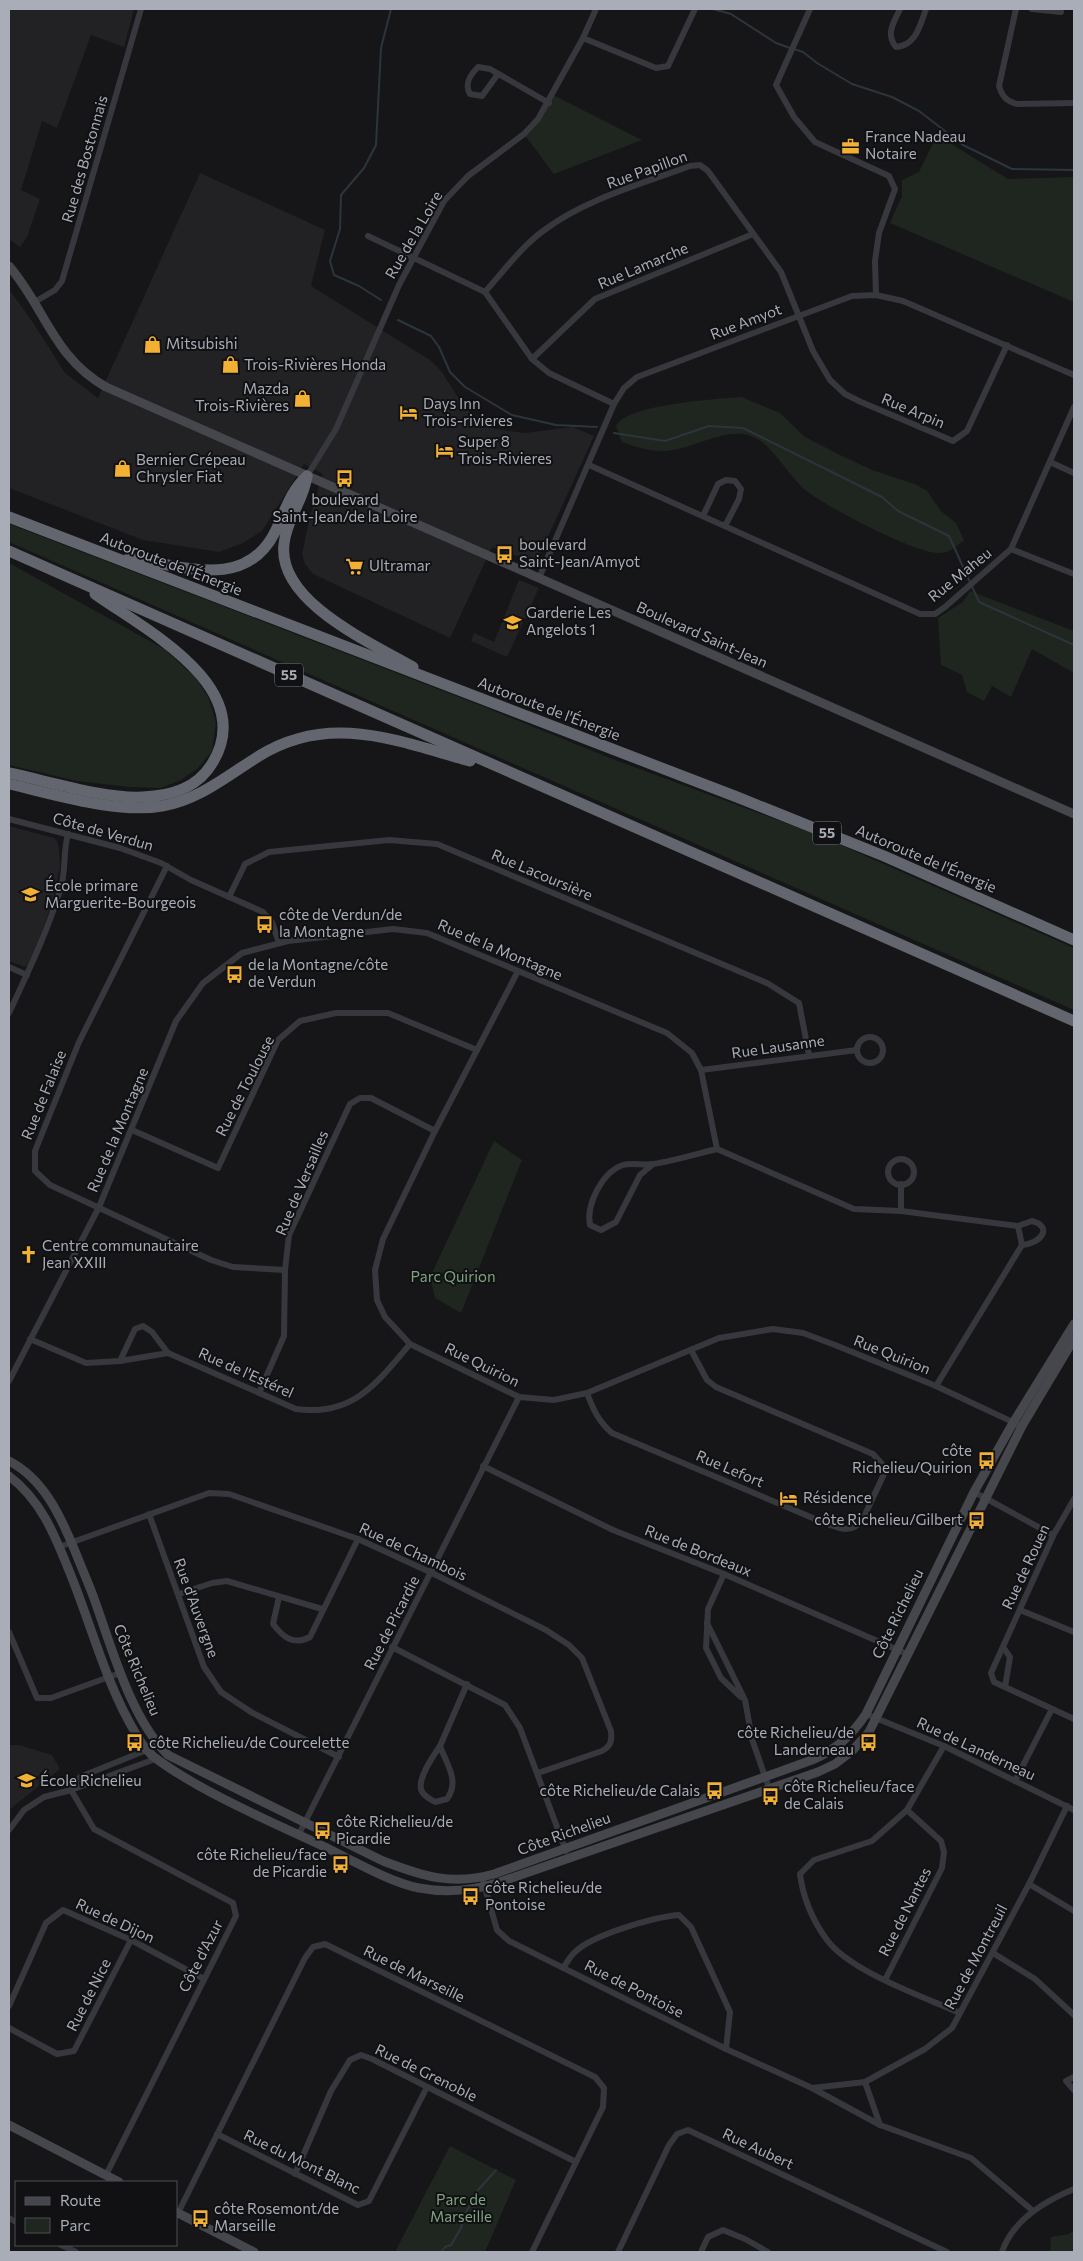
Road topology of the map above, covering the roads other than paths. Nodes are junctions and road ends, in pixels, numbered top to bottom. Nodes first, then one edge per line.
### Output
1 (141, 9) edge
2 (596, 9) edge
3 (695, 9) edge
4 (810, 9) edge
5 (900, 9) edge
6 (926, 9) edge
7 (1016, 9) edge
8 (1032, 9) edge
9 (1061, 12) dead end
10 (583, 38) junction
11 (498, 74) junction
12 (549, 103) junction
13 (1074, 103) edge
14 (753, 234) junction
15 (368, 236) dead end
16 (413, 257) junction
17 (9, 266) edge
18 (485, 292) junction
19 (876, 295) junction
20 (33, 303) junction
21 (797, 316) junction
22 (1007, 345) junction
23 (532, 359) junction
24 (1074, 375) edge
25 (614, 404) junction
26 (1074, 407) edge
27 (1050, 462) junction
28 (589, 465) junction
29 (1074, 473) edge
30 (307, 476) junction
31 (703, 516) junction
32 (9, 517) edge
33 (726, 526) junction
34 (1011, 549) junction
35 (9, 551) edge
36 (108, 555) junction
37 (1074, 574) edge
38 (539, 578) junction
39 (75, 580) junction
40 (440, 684) junction
41 (504, 770) junction
42 (9, 773) edge
43 (9, 784) edge
44 (1074, 814) edge
45 (9, 819) edge
46 (68, 834) junction
47 (167, 866) junction
48 (229, 897) junction
49 (1074, 940) edge
50 (279, 944) junction
51 (9, 967) edge
52 (518, 971) junction
53 (27, 975) junction
54 (9, 1013) edge
55 (1074, 1021) edge
56 (477, 1050) junction
57 (857, 1050) junction
58 (809, 1055) junction
59 (702, 1070) junction
60 (132, 1130) junction
61 (435, 1131) junction
62 (717, 1149) junction
63 (652, 1165) junction
64 (901, 1184) junction
65 (99, 1207) junction
66 (901, 1211) junction
67 (1018, 1226) junction
68 (1022, 1246) junction
69 (285, 1270) junction
70 (1074, 1324) edge
71 (30, 1339) junction
72 (1074, 1339) edge
73 (410, 1344) junction
74 (692, 1350) junction
75 (168, 1353) junction
76 (120, 1361) junction
77 (9, 1381) edge
78 (936, 1386) junction
79 (259, 1393) junction
80 (587, 1393) junction
81 (519, 1397) junction
82 (1017, 1424) junction
83 (9, 1461) edge
84 (483, 1466) junction
85 (9, 1476) edge
86 (974, 1492) junction
87 (986, 1498) junction
88 (1074, 1499) edge
89 (149, 1514) junction
90 (1053, 1535) junction
91 (358, 1540) junction
92 (72, 1543) junction
93 (60, 1547) junction
94 (432, 1573) junction
95 (724, 1574) junction
96 (178, 1594) junction
97 (279, 1597) junction
98 (322, 1609) junction
99 (1020, 1610) junction
100 (707, 1623) junction
101 (9, 1632) edge
102 (1074, 1632) edge
103 (392, 1647) junction
104 (1003, 1647) junction
105 (896, 1649) junction
106 (907, 1654) junction
107 (120, 1673) junction
108 (108, 1677) junction
109 (467, 1684) junction
110 (1005, 1687) junction
111 (745, 1700) junction
112 (1052, 1709) junction
113 (866, 1714) junction
114 (877, 1719) junction
115 (1074, 1719) edge
116 (158, 1745) junction
117 (440, 1746) junction
118 (944, 1746) junction
119 (148, 1750) junction
120 (168, 1755) junction
121 (339, 1757) junction
122 (156, 1759) junction
123 (538, 1773) junction
124 (766, 1776) junction
125 (1015, 1780) junction
126 (769, 1788) junction
127 (71, 1790) junction
128 (1067, 1806) junction
129 (906, 1810) junction
130 (1074, 1810) edge
131 (305, 1823) junction
132 (9, 1830) edge
133 (299, 1834) junction
134 (567, 1852) junction
135 (483, 1882) junction
136 (1029, 1884) junction
137 (1074, 1910) edge
138 (131, 1940) junction
139 (993, 1953) junction
140 (563, 1968) junction
141 (204, 1979) junction
142 (885, 1980) junction
143 (9, 2006) edge
144 (960, 2013) junction
145 (1074, 2015) edge
146 (9, 2028) edge
147 (726, 2049) junction
148 (1074, 2077) edge
149 (866, 2082) junction
150 (427, 2087) junction
151 (812, 2088) junction
152 (1074, 2090) edge
153 (9, 2125) edge
154 (880, 2125) junction
155 (217, 2134) junction
156 (576, 2162) junction
157 (295, 2174) junction
158 (106, 2175) junction
159 (117, 2181) edge
160 (1074, 2189) edge
161 (178, 2210) edge
162 (1033, 2211) junction
163 (178, 2213) edge
164 (64, 2246) edge
165 (76, 2252) edge
166 (254, 2252) edge
167 (532, 2252) edge
168 (618, 2252) edge
169 (701, 2252) edge
170 (768, 2252) edge
171 (947, 2252) edge
172 (1002, 2252) edge

1 - 20 street, Rue des Bostonnais
2 - 10 street, Rue de la Loire
3 - 10 street
4 - 19 street
5 - 6 street
7 - 13 street
8 - 9 street
10 - 12 street, Rue de la Loire
11 - 11 street
11 - 12 street
12 - 16 street, Rue de la Loire
14 - 18 street, Rue Papillon
14 - 21 street, Rue Papillon
14 - 23 street, Rue Lamarche
15 - 16 street
16 - 18 street
16 - 30 street, Rue de la Loire
17 - 20 street, Boulevard Saint-Jean
18 - 23 street
19 - 21 street, Rue Amyot
19 - 22 street, Rue Amyot
20 - 30 street, Boulevard Saint-Jean
21 - 22 street, Rue Arpin
21 - 25 street, Rue Amyot
22 - 24 street, Rue Amyot
23 - 25 street
25 - 28 street, Rue Amyot
26 - 27 street, Rue Maheu
27 - 29 street
27 - 34 street, Rue Maheu
28 - 31 street, Rue Maheu
28 - 38 street, Rue Amyot
30 - 36 highway
30 - 38 street, Boulevard Saint-Jean
30 - 40 highway
31 - 33 street, Rue Maheu
31 - 33 street
32 - 36 highway, Autoroute de l'Énergie / 55
33 - 34 street, Rue Maheu
34 - 37 street
35 - 39 highway, 55
36 - 40 highway, Autoroute de l'Énergie / 55
38 - 44 street, Boulevard Saint-Jean
39 - 41 highway, 55
39 - 42 highway
40 - 49 highway, Autoroute de l'Énergie / 55
41 - 43 highway
41 - 55 highway, 55
45 - 46 street, Côte de Verdun
46 - 47 street, Côte de Verdun
46 - 53 street
47 - 48 street, Côte de Verdun
47 - 65 street, Rue de Falaise
48 - 50 street, Côte de Verdun
48 - 58 street, Rue Lacoursière
50 - 52 street, Rue de la Montagne
50 - 60 street, Rue de la Montagne
51 - 53 street
52 - 56 street, Rue Quirion
52 - 59 street, Rue de la Montagne
53 - 54 street
56 - 60 street, Rue de Toulouse
56 - 61 street, Rue Quirion
57 - 57 street, Rue Lausanne
57 - 58 street, Rue Lausanne
58 - 59 street, Rue Lausanne
59 - 62 street, Rue de la Montagne
60 - 65 street, Rue de la Montagne
61 - 69 street, Rue de Versailles
61 - 73 street, Rue Quirion
62 - 63 street
62 - 66 street
63 - 63 street
64 - 64 street
64 - 66 street
65 - 69 street, Rue de Falaise
65 - 71 street, Rue de la Montagne
66 - 67 street
67 - 68 street
67 - 68 street
68 - 78 street
69 - 79 street, Rue de Versailles
70 - 82 street, Côte Richelieu
71 - 76 street
71 - 77 street, Rue de la Montagne
72 - 82 street, Côte Richelieu
73 - 79 street, Rue de l'Estérel
73 - 81 street, Rue Quirion
74 - 78 street, Rue Quirion
74 - 80 street, Rue Quirion
74 - 80 street, Rue Lefort
75 - 76 street
75 - 76 street, Rue de l'Estérel
75 - 79 street, Rue de l'Estérel
78 - 82 street, Rue Quirion
80 - 81 street, Rue Quirion
81 - 84 street, Rue de Picardie
82 - 86 street, Côte Richelieu
82 - 87 street, Côte Richelieu
83 - 92 street, Côte Richelieu
84 - 94 street, Rue de Picardie
84 - 95 street, Rue de Bordeaux
85 - 93 street, Côte Richelieu
86 - 87 street
86 - 105 street, Côte Richelieu
87 - 90 street
87 - 106 street, Côte Richelieu
88 - 90 street, Rue de Rouen
89 - 91 street, Rue de Chambois
89 - 92 street, Rue de Chambois
89 - 96 street, Rue d'Auvergne
90 - 99 street, Rue de Rouen
91 - 94 street, Rue de Chambois
91 - 98 street
92 - 93 street, Rue de Chambois
92 - 107 street, Côte Richelieu
93 - 108 street, Côte Richelieu
94 - 103 street, Rue de Picardie
94 - 123 street, Rue de Chambois
95 - 100 street
95 - 105 street, Rue de Bordeaux
96 - 97 street
96 - 121 street, Rue d'Auvergne
97 - 98 street
97 - 98 street
99 - 102 street
99 - 104 street, Rue de Rouen
100 - 111 street
100 - 111 street
101 - 108 street
103 - 109 street
103 - 121 street, Rue de Picardie
104 - 110 street
104 - 110 street, Rue de Rouen
105 - 106 street, Rue de Bordeaux
105 - 113 street, Côte Richelieu
106 - 114 street, Côte Richelieu
107 - 108 street
107 - 116 street, Côte Richelieu
108 - 119 street, Côte Richelieu
109 - 117 street
109 - 123 street
110 - 112 street
111 - 124 street
112 - 115 street
112 - 125 street
113 - 114 street, Rue de Landerneau
113 - 124 street, Côte Richelieu
114 - 118 street, Rue de Landerneau
114 - 126 street, Côte Richelieu
116 - 119 street
116 - 120 street, Côte Richelieu
117 - 117 street
118 - 125 street, Rue de Landerneau
118 - 129 street
119 - 122 street, Côte Richelieu
119 - 127 street
120 - 122 street
120 - 131 street, Côte Richelieu
121 - 131 street, Rue de Picardie
122 - 127 street
122 - 133 street, Côte Richelieu
123 - 134 street
124 - 126 street
124 - 134 street, Côte Richelieu
125 - 128 street, Rue de Landerneau
126 - 134 street, Côte Richelieu
127 - 132 street
127 - 141 street, Côte d'Azur
128 - 130 street, Rue de Landerneau
128 - 136 street, Rue de Montreuil
129 - 142 street, Rue de Nantes
129 - 142 street
131 - 133 street, Rue de Picardie
131 - 135 street, Côte Richelieu
133 - 135 street, Côte Richelieu
134 - 135 street, Côte Richelieu
135 - 140 street, Rue de Pontoise
136 - 137 street
136 - 139 street, Rue de Montreuil
138 - 141 street, Rue de Dijon
138 - 143 street, Rue de Dijon
138 - 146 street, Rue de Nice
139 - 144 street, Rue de Montreuil
139 - 145 street
140 - 147 street, Rue de Pontoise
140 - 147 street
141 - 158 street, Côte d'Azur
142 - 144 street
144 - 149 street, Rue de Montreuil
147 - 151 street, Rue de Pontoise
148 - 152 street
149 - 151 street
149 - 154 street
150 - 156 street, Rue de Grenoble
150 - 157 street, Rue du Mont Blanc
150 - 157 street, Rue de Grenoble
151 - 154 street, Rue de Pontoise
153 - 158 street
154 - 162 street, Rue de Pontoise
155 - 156 street, Rue de Marseille
155 - 157 street, Rue du Mont Blanc
155 - 161 street, Rue de Marseille
156 - 167 street, Rue de Marseille
158 - 159 street
160 - 162 street
162 - 172 street
163 - 166 street
164 - 165 street
168 - 171 street, Rue Aubert
169 - 170 street

